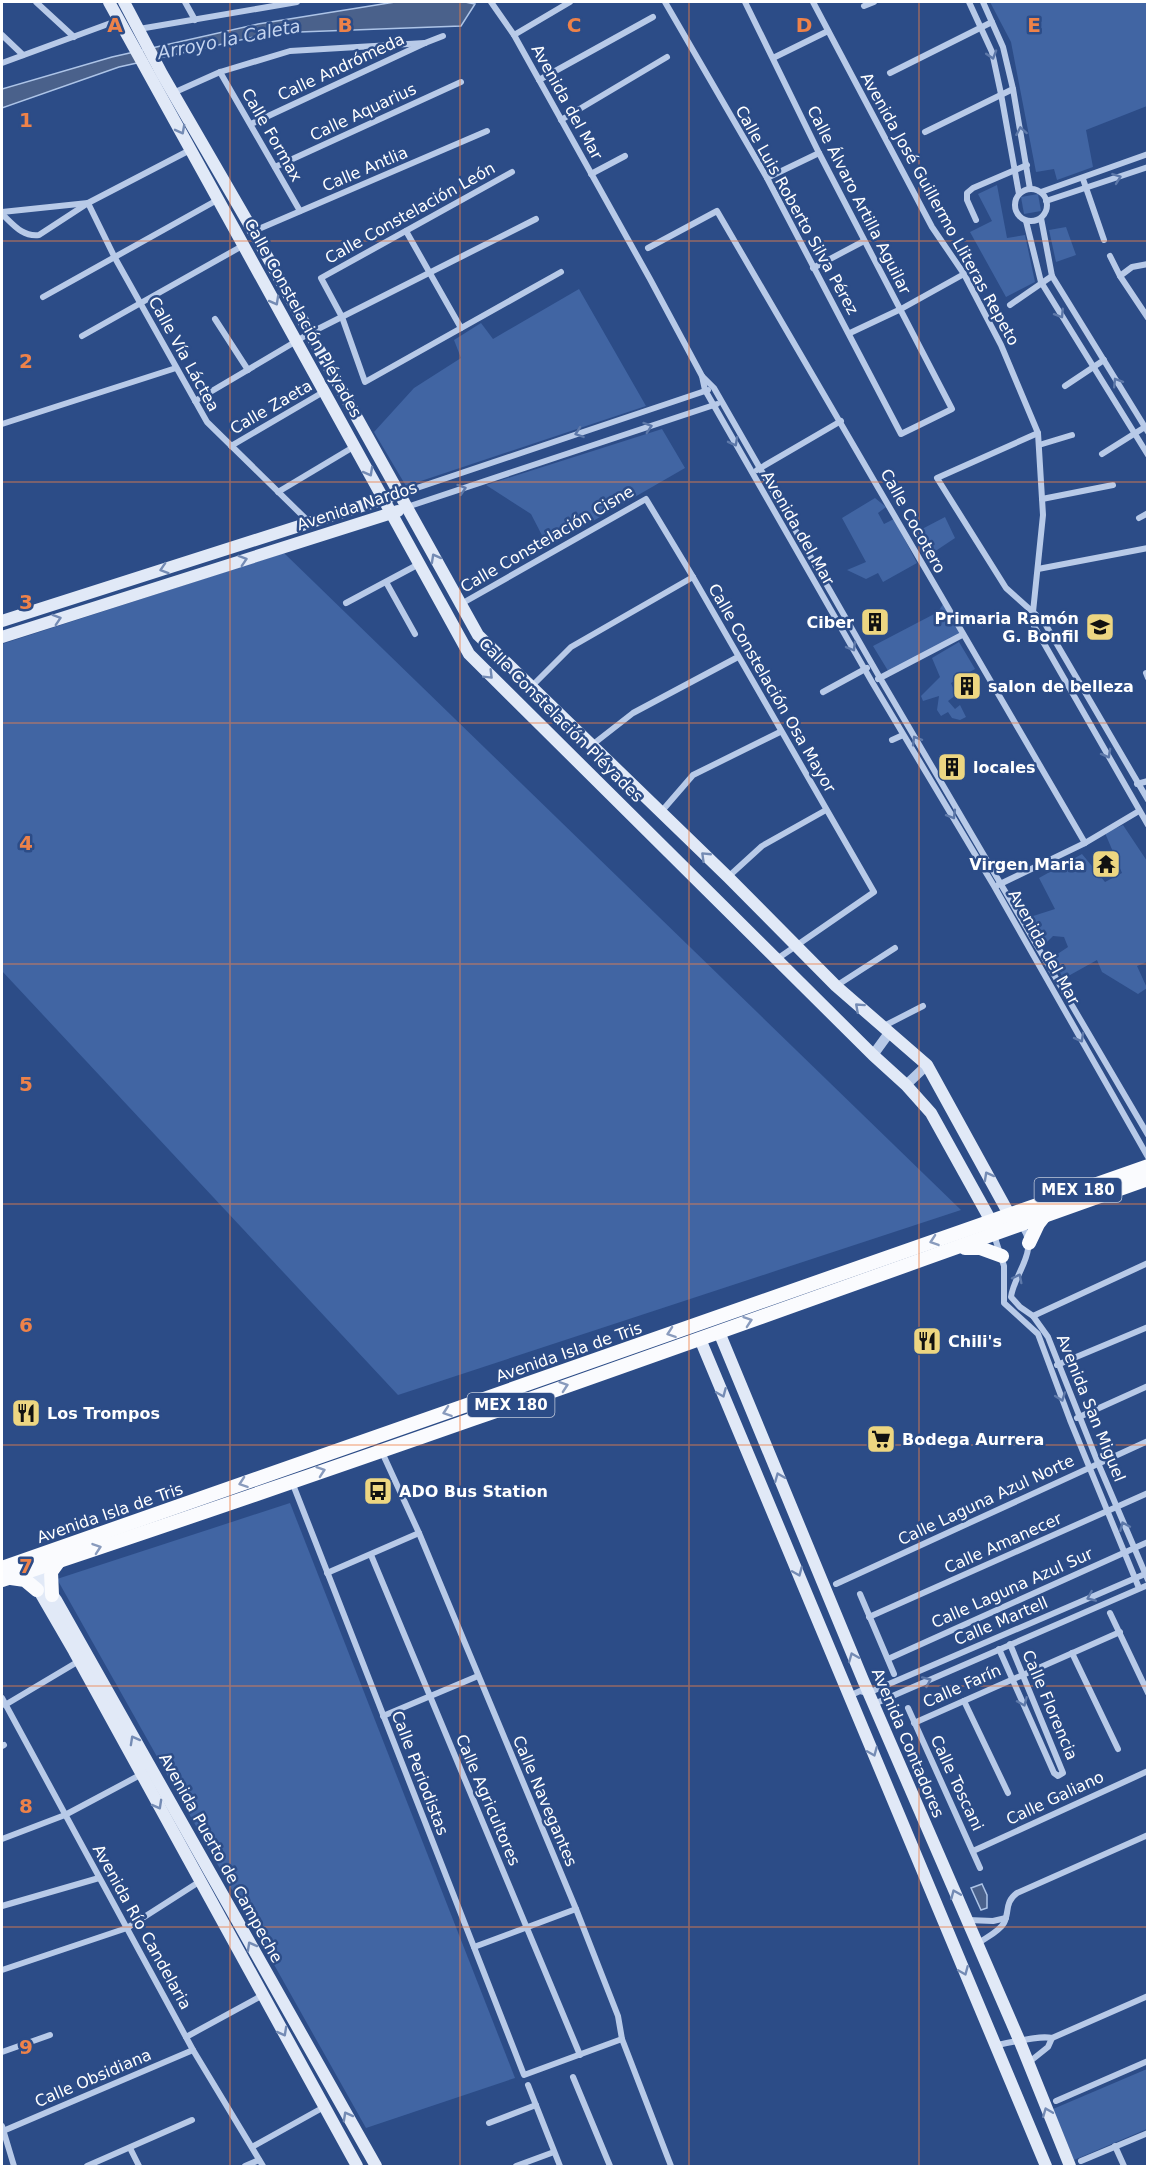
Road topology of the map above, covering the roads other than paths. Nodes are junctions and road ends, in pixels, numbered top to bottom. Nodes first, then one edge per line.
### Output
1 (36, 2) edge
2 (109, 2) edge
3 (124, 2) edge
4 (184, 2) edge
5 (297, 2) edge
6 (490, 2) edge
7 (570, 2) edge
8 (665, 2) edge
9 (745, 2) edge
10 (813, 2) edge
11 (874, 2) edge
12 (969, 2) edge
13 (983, 2) edge
14 (864, 6) dead end
15 (653, 17) dead end
16 (120, 20) junction
17 (195, 20) junction
18 (992, 22) junction
19 (981, 27) junction
20 (828, 31) junction
21 (136, 33) junction
22 (2, 35) edge
23 (514, 35) junction
24 (443, 36) dead end
25 (74, 37) junction
26 (425, 43) junction
27 (23, 55) junction
28 (667, 57) dead end
29 (773, 58) junction
30 (2, 63) edge
31 (220, 72) junction
32 (890, 73) dead end
33 (158, 76) junction
34 (539, 80) junction
35 (461, 82) dead end
36 (1013, 89) junction
37 (173, 93) junction
38 (1001, 94) junction
39 (561, 120) junction
40 (251, 124) junction
41 (487, 130) dead end
42 (925, 132) dead end
43 (192, 149) junction
44 (819, 153) junction
45 (1145, 155) edge
46 (625, 156) dead end
47 (1026, 165) junction
48 (275, 167) junction
49 (1147, 168) edge
50 (1014, 169) junction
51 (512, 172) dead end
52 (591, 174) junction
53 (767, 178) junction
54 (1083, 179) junction
55 (1087, 188) junction
56 (1030, 189) junction
57 (1041, 192) junction
58 (1019, 194) junction
59 (219, 198) junction
60 (1046, 201) junction
61 (88, 203) junction
62 (300, 211) junction
63 (2, 213) edge
64 (1041, 218) junction
65 (536, 219) dead end
66 (976, 220) dead end
67 (1026, 220) junction
68 (253, 231) junction
69 (406, 231) junction
70 (1104, 240) dead end
71 (864, 242) junction
72 (244, 244) junction
73 (648, 248) dead end
74 (1110, 256) dead end
75 (115, 258) junction
76 (1148, 264) edge
77 (813, 268) junction
78 (561, 272) dead end
79 (430, 274) junction
80 (964, 274) junction
81 (1052, 276) junction
82 (1120, 276) junction
83 (1041, 282) junction
84 (43, 297) dead end
85 (140, 303) junction
86 (1010, 305) dead end
87 (901, 309) junction
88 (342, 317) junction
89 (1148, 318) edge
90 (215, 319) dead end
91 (461, 328) junction
92 (310, 333) junction
93 (850, 333) junction
94 (82, 336) dead end
95 (297, 341) junction
96 (1104, 360) junction
97 (1093, 367) junction
98 (176, 368) junction
99 (248, 370) junction
100 (702, 376) junction
101 (1065, 386) dead end
102 (714, 388) junction
103 (705, 390) junction
104 (325, 391) junction
105 (195, 401) junction
106 (722, 402) junction
107 (714, 405) junction
108 (841, 421) junction
109 (2, 424) edge
110 (1146, 429) edge
111 (1038, 433) junction
112 (901, 434) joint
113 (1134, 434) junction
114 (1072, 435) dead end
115 (1039, 445) junction
116 (231, 446) junction
117 (355, 446) junction
118 (1102, 454) dead end
119 (1148, 455) edge
120 (759, 468) junction
121 (751, 473) junction
122 (1113, 485) dead end
123 (278, 492) junction
124 (399, 494) junction
125 (383, 499) junction
126 (646, 499) joint
127 (1042, 499) junction
128 (407, 507) junction
129 (391, 513) junction
130 (1148, 513) edge
131 (1139, 518) dead end
132 (309, 523) junction
133 (1148, 548) edge
134 (419, 564) junction
135 (1038, 569) junction
136 (693, 577) junction
137 (386, 582) junction
138 (346, 603) dead end
139 (461, 603) junction
140 (1033, 612) junction
141 (2, 621) edge
142 (415, 634) dead end
143 (478, 635) junction
144 (962, 635) junction
145 (2, 637) edge
146 (463, 644) junction
147 (738, 657) junction
148 (1067, 661) junction
149 (872, 665) junction
150 (1057, 667) junction
151 (864, 669) junction
152 (880, 678) junction
153 (872, 682) junction
154 (531, 687) junction
155 (823, 692) dead end
156 (1100, 718) junction
157 (1090, 724) junction
158 (780, 732) junction
159 (903, 735) junction
160 (892, 740) dead end
161 (592, 745) junction
162 (1129, 768) junction
163 (1118, 773) junction
164 (1148, 781) edge
165 (1137, 784) junction
166 (1148, 800) edge
167 (826, 810) junction
168 (1139, 811) junction
169 (660, 812) junction
170 (1148, 825) edge
171 (1085, 843) junction
172 (728, 877) junction
173 (998, 884) junction
174 (796, 945) junction
175 (895, 948) dead end
176 (776, 960) junction
177 (836, 986) junction
178 (923, 1006) dead end
179 (885, 1030) junction
180 (873, 1055) junction
181 (927, 1065) junction
182 (906, 1085) junction
183 (1148, 1135) edge
184 (1148, 1157) edge
185 (1148, 1166) edge
186 (1148, 1179) edge
187 (1009, 1214) junction
188 (1046, 1215) junction
189 (1019, 1225) junction
190 (992, 1227) junction
191 (1029, 1243) junction
192 (960, 1247) junction
193 (1002, 1256) junction
194 (1148, 1263) edge
195 (1033, 1316) junction
196 (1148, 1327) edge
197 (720, 1332) junction
198 (700, 1339) junction
199 (1059, 1364) junction
200 (1051, 1368) junction
201 (1148, 1386) edge
202 (1080, 1416) junction
203 (1070, 1420) junction
204 (1148, 1441) edge
205 (381, 1450) junction
206 (1098, 1463) junction
207 (1089, 1467) junction
208 (292, 1482) junction
209 (1148, 1493) edge
210 (1116, 1507) junction
211 (1106, 1511) junction
212 (419, 1533) junction
213 (1148, 1542) edge
214 (1134, 1548) junction
215 (46, 1552) junction
216 (1124, 1553) junction
217 (371, 1555) junction
218 (59, 1561) junction
219 (20, 1562) junction
220 (32, 1570) junction
221 (4, 1573) edge
222 (327, 1573) junction
223 (1146, 1577) edge
224 (1135, 1578) junction
225 (836, 1584) dead end
226 (1148, 1585) edge
227 (1139, 1588) junction
228 (37, 1590) junction
229 (860, 1594) dead end
230 (52, 1595) junction
231 (1110, 1613) dead end
232 (869, 1617) junction
233 (1030, 1623) junction
234 (1120, 1632) junction
235 (1035, 1633) junction
236 (1010, 1644) junction
237 (977, 1646) junction
238 (999, 1649) junction
239 (1072, 1653) junction
240 (982, 1656) junction
241 (83, 1658) junction
242 (888, 1659) junction
243 (894, 1674) dead end
244 (1023, 1674) junction
245 (478, 1676) junction
246 (1013, 1678) junction
247 (1148, 1693) edge
248 (430, 1696) junction
249 (849, 1696) junction
250 (2, 1698) edge
251 (871, 1698) junction
252 (964, 1701) junction
253 (6, 1705) junction
254 (908, 1708) dead end
255 (383, 1716) junction
256 (914, 1722) junction
257 (1044, 1724) junction
258 (1035, 1729) junction
259 (1118, 1749) dead end
260 (1148, 1771) edge
261 (147, 1773) junction
262 (1008, 1793) dead end
263 (65, 1815) junction
264 (1148, 1835) edge
265 (2, 1839) edge
266 (973, 1851) junction
267 (980, 1868) dead end
268 (99, 1878) junction
269 (206, 1878) junction
270 (2, 1906) edge
271 (576, 1909) junction
272 (1006, 1918) junction
273 (967, 1920) junction
274 (127, 1928) junction
275 (527, 1928) junction
276 (977, 1944) junction
277 (474, 1947) junction
278 (2, 1970) edge
279 (262, 1995) junction
280 (1148, 1996) edge
281 (50, 2035) dead end
282 (186, 2037) junction
283 (1052, 2038) junction
284 (622, 2039) junction
285 (1020, 2042) junction
286 (995, 2045) junction
287 (193, 2050) junction
288 (2, 2052) edge
289 (580, 2055) junction
290 (1148, 2061) edge
291 (1028, 2063) junction
292 (573, 2077) dead end
293 (528, 2085) dead end
294 (1056, 2101) dead end
295 (536, 2105) junction
296 (324, 2108) junction
297 (192, 2120) dead end
298 (489, 2123) dead end
299 (2, 2128) edge
300 (1148, 2133) edge
301 (1115, 2146) junction
302 (252, 2147) junction
303 (130, 2148) junction
304 (554, 2152) junction
305 (259, 2160) junction
306 (1075, 2164) edge
307 (14, 2166) edge
308 (87, 2166) edge
309 (139, 2166) edge
310 (244, 2166) edge
311 (263, 2166) edge
312 (357, 2166) edge
313 (376, 2166) edge
314 (516, 2166) edge
315 (560, 2166) edge
316 (610, 2166) edge
317 (670, 2166) edge
318 (1046, 2166) edge
319 (1124, 2166) edge

1 - 25 street
2 - 16 main road, Calle Constelación Pléyades
3 - 21 main road, Calle Constelación Pléyades
4 - 17 street
5 - 17 street
6 - 23 street, Avenida del Mar
7 - 23 street
8 - 53 street, Calle Luis Roberto Silva Pérez
9 - 29 street, Calle Álvaro Artilla Aguilar
10 - 20 street, Avenida José Guillermo Lliteras Repeto
11 - 14 street
12 - 19 street
13 - 18 street
15 - 34 street
16 - 21 main road, Calle Constelación Pléyades
16 - 25 street
17 - 21 street
18 - 19 street
18 - 36 street
19 - 32 street
19 -> 38 street
20 - 29 street
20 - 80 street, Avenida José Guillermo Lliteras Repeto
21 - 33 main road, Calle Constelación Pléyades
22 - 27 street
23 - 34 street, Avenida del Mar
24 - 26 street, Calle Andrómeda
25 - 27 street
26 - 31 street
26 - 40 street, Calle Andrómeda
27 - 30 street
28 - 39 street
29 - 44 street, Calle Álvaro Artilla Aguilar
31 - 37 street
31 - 40 street, Calle Formax
33 - 37 main road, Calle Constelación Pléyades
33 -> 43 main road, Calle Constelación Pléyades
34 - 39 street, Avenida del Mar
35 - 48 street, Calle Aquarius
36 - 38 street
47 -> 36 street
37 - 68 main road, Calle Constelación Pléyades
38 - 42 street
38 - 50 street
39 - 52 street, Avenida del Mar
40 - 48 street, Calle Formax
41 - 62 street, Calle Antlia
43 - 59 main road, Calle Constelación Pléyades
43 - 61 street
44 - 53 street
44 - 71 street, Calle Álvaro Artilla Aguilar
45 - 49 street
45 - 54 street
46 - 52 street
47 - 50 street
47 - 56 street
48 - 62 street, Calle Formax
55 -> 49 street
50 - 58 street
50 - 66 street
51 - 69 street, Calle Constelación León
52 - 100 street, Avenida del Mar
53 - 77 street, Calle Luis Roberto Silva Pérez
54 - 55 street
54 - 57 street
55 - 60 street
55 - 70 street
56 - 57 street
56 - 58 street
57 - 60 street
58 - 67 street
59 - 72 main road, Calle Constelación Pléyades
59 - 75 street
60 - 64 street
61 - 63 street
61 - 63 street
61 - 75 street, Calle Vía Láctea
62 - 68 street, Calle Antlia
64 - 67 street
64 - 81 street
65 - 79 street
67 - 83 street
68 - 92 main road, Calle Constelación Pléyades
69 - 79 street
69 - 88 street, Calle Constelación León
71 - 77 street
71 - 87 street, Calle Álvaro Artilla Aguilar
72 - 85 street
72 -> 95 main road, Calle Constelación Pléyades
73 - 108 street, Calle Cocotero
74 - 82 street
75 - 84 street
75 - 85 street, Calle Vía Láctea
76 - 82 street
77 - 93 street, Calle Luis Roberto Silva Pérez
78 - 91 street
79 - 88 street
79 - 91 street
80 - 87 street
80 - 111 street, Avenida José Guillermo Lliteras Repeto
81 - 83 street
81 - 96 street
82 - 89 street
83 - 86 street
83 -> 97 street
85 - 94 street
85 - 98 street, Calle Vía Láctea
87 - 93 street
87 - 112 street, Calle Álvaro Artilla Aguilar
88 - 91 street
88 - 92 street
90 - 99 street
92 - 95 street
92 - 124 main road, Calle Constelación Pléyades
93 - 112 street, Calle Luis Roberto Silva Pérez
95 - 99 street
95 - 104 main road, Calle Constelación Pléyades
96 - 97 street
110 -> 96 street
97 - 101 street
97 - 113 street
98 - 105 street, Calle Vía Láctea
98 - 109 street
99 - 105 street
100 - 102 street, Avenida del Mar
100 - 103 street, Avenida del Mar
102 - 103 street, Avenida Nardos
102 - 106 street, Avenida del Mar
103 - 107 street, Avenida del Mar
103 -> 124 street, Avenida Nardos
104 - 116 street, Calle Zaeta
104 - 117 main road, Calle Constelación Pléyades
105 - 116 street, Calle Vía Láctea
106 - 107 street, Avenida Nardos
106 - 120 street, Avenida del Mar
107 -> 121 street, Avenida del Mar
128 -> 107 street, Avenida Nardos
108 - 120 street
108 - 144 street, Calle Cocotero
110 - 113 street
111 - 115 street, Avenida José Guillermo Lliteras Repeto
111 - 140 street
113 - 118 street
113 - 119 street
114 - 115 street
115 - 127 street, Avenida José Guillermo Lliteras Repeto
116 - 123 street, Calle Vía Láctea
117 - 123 street
117 -> 125 main road, Calle Constelación Pléyades
120 - 121 street
120 - 149 street, Avenida del Mar
121 -> 151 street, Avenida del Mar
122 - 127 street
123 - 132 street, Calle Vía Láctea
124 - 125 main road, Avenida Nardos
124 - 128 main road, Calle Constelación Pléyades
125 - 129 main road, Calle Constelación Pléyades
125 - 132 main road, Avenida Nardos
126 - 136 street, Calle Constelación Osa Mayor
126 - 139 street, Calle Constelación Cisne
127 - 135 street, Avenida José Guillermo Lliteras Repeto
128 - 129 main road, Avenida Nardos
139 -> 128 main road, Calle Constelación Pléyades
129 - 134 main road, Calle Constelación Pléyades
145 -> 129 main road, Avenida Nardos
130 - 131 street
132 -> 141 main road, Avenida Nardos
133 - 135 street
134 - 137 street
134 - 146 main road, Calle Constelación Pléyades
135 - 140 street, Avenida José Guillermo Lliteras Repeto
136 - 147 street, Calle Constelación Osa Mayor
136 - 154 street
137 - 138 street
137 - 142 street
139 - 143 main road, Calle Constelación Pléyades
140 - 148 street
140 - 150 street
143 - 146 street
143 - 154 main road, Calle Constelación Pléyades
144 - 152 street
144 - 171 street, Calle Cocotero
146 -> 176 main road, Calle Constelación Pléyades
147 - 158 street, Calle Constelación Osa Mayor
147 - 161 street
148 - 150 street
148 - 156 street
149 - 151 street
149 - 152 street, Avenida del Mar
150 - 157 street
151 - 153 street, Avenida del Mar
151 - 155 street
152 - 153 street
173 -> 152 street, Avenida del Mar
153 - 159 street, Avenida del Mar
154 - 161 main road, Calle Constelación Pléyades
156 - 157 street
156 - 162 street
157 -> 163 street
158 - 167 street, Calle Constelación Osa Mayor
158 - 169 street
159 - 160 street
159 -> 173 street, Avenida del Mar
161 - 169 main road, Calle Constelación Pléyades
162 - 163 street
162 - 165 street
163 - 168 street
164 - 165 street
165 - 166 street
167 - 172 street
167 - 174 street, Calle Constelación Osa Mayor
168 - 170 street
168 - 171 street
172 -> 169 main road, Calle Constelación Pléyades
171 - 173 street
172 - 174 main road, Calle Constelación Pléyades
173 - 183 street, Avenida del Mar
173 -> 184 street, Avenida del Mar
174 - 176 street
174 - 177 main road, Calle Constelación Pléyades
175 - 177 street
176 - 180 main road, Calle Constelación Pléyades
179 -> 177 main road, Calle Constelación Pléyades
178 - 179 street
179 - 180 street
179 - 181 main road, Calle Constelación Pléyades
180 - 182 main road, Calle Constelación Pléyades
181 - 182 street
187 -> 181 main road, Calle Constelación Pléyades
182 - 190 main road, Calle Constelación Pléyades
185 - 187 main road, Avenida Isla de Tris / MEX 180
186 - 188 main road, Avenida Isla de Tris / MEX 180
187 - 189 main road, Calle Constelación Pléyades
187 - 190 main road, Avenida Isla de Tris / MEX 180
188 - 189 main road, Avenida Isla de Tris / MEX 180
188 - 191 main road
189 - 190 main road, Avenida Isla de Tris / MEX 180
189 - 191 street
190 - 192 main road, Avenida Isla de Tris / MEX 180
190 - 193 street, Avenida San Miguel
190 -> 215 main road, Avenida Isla de Tris / MEX 180
195 -> 191 street, Avenida San Miguel
192 - 193 main road
197 -> 192 main road, Avenida Isla de Tris / MEX 180
193 - 200 street, Avenida San Miguel
194 - 195 street
195 - 199 street, Avenida San Miguel
196 - 199 street
197 - 198 main road, Avenida Isla de Tris / MEX 180
251 -> 197 main road, Avenida Contadores
205 -> 198 main road, Avenida Isla de Tris / MEX 180
198 -> 249 main road
199 - 200 street
199 - 202 street, Avenida San Miguel
200 -> 203 street, Avenida San Miguel
201 - 202 street
202 - 203 street
202 - 206 street, Avenida San Miguel
203 - 207 street, Avenida San Miguel
204 - 206 street, Calle Laguna Azul Norte
208 -> 205 main road, Avenida Isla de Tris / MEX 180
205 - 212 street, Calle Navegantes
206 - 207 street, Calle Laguna Azul Norte
206 - 210 street, Avenida San Miguel
207 - 211 street, Avenida San Miguel
207 - 225 street, Calle Laguna Azul Norte
218 -> 208 main road, Avenida Isla de Tris / MEX 180
208 - 222 street, Calle Periodistas
209 - 210 street, Calle Amanecer
210 - 211 street, Calle Amanecer
214 -> 210 street, Avenida San Miguel
211 - 216 street, Avenida San Miguel
211 - 232 street, Calle Amanecer
212 - 217 street
212 - 245 street, Calle Navegantes
213 - 214 street, Calle Laguna Azul Sur
214 - 216 street, Calle Laguna Azul Sur
214 - 223 street, Avenida San Miguel
215 - 219 main road, Avenida Isla de Tris / MEX 180
215 - 220 main road
216 - 224 street, Avenida San Miguel
216 - 242 street, Calle Laguna Azul Sur
217 - 222 street
217 - 248 street, Calle Agricultores
218 - 220 main road, Avenida Isla de Tris / MEX 180
218 - 230 main road
219 - 220 main road, Avenida Puerto de Campeche
219 - 221 main road, Avenida Isla de Tris / MEX 180
220 - 221 main road, Avenida Isla de Tris / MEX 180
220 - 228 main road, Avenida Puerto de Campeche
220 - 230 main road, Avenida Puerto de Campeche
221 - 228 main road
222 - 255 street, Calle Periodistas
223 - 224 street, Calle Martell
224 - 227 street, Avenida San Miguel
224 -> 233 street, Calle Martell
226 - 227 street, Calle Martell
227 - 235 street, Calle Martell
228 - 241 main road, Avenida Puerto de Campeche
229 - 232 street
230 - 241 main road, Avenida Puerto de Campeche
231 - 234 street
232 - 242 street
233 - 235 street
233 - 237 street, Calle Martell
234 - 239 street, Calle Farín
234 - 247 street
235 - 236 street, Calle Martell
236 - 238 street, Calle Martell
236 - 244 street, Calle Florencia
237 - 240 street
237 - 251 street, Calle Martell
238 - 240 street, Calle Martell
238 - 246 street, Calle Florencia
239 - 244 street, Calle Farín
239 - 259 street
251 -> 240 street, Calle Martell
241 - 253 street
241 - 261 main road, Avenida Puerto de Campeche
242 - 243 street
244 - 246 street, Calle Farín
244 - 257 street, Calle Florencia
245 - 248 street
245 - 271 street, Calle Navegantes
246 - 252 street, Calle Farín
246 -> 258 street, Calle Florencia
248 - 255 street
248 - 275 street, Calle Agricultores
249 - 251 street
249 -> 286 main road
250 - 253 street, Avenida Río Candelaria
273 -> 251 main road, Avenida Contadores
252 - 256 street, Calle Farín
252 - 262 street
253 - 263 street, Avenida Río Candelaria
254 - 256 street, Calle Toscani
255 - 277 street, Calle Periodistas
256 - 266 street, Calle Toscani
257 - 258 street
257 - 258 street, Calle Florencia
260 - 266 street, Calle Galiano
261 - 263 street
261 - 269 main road, Avenida Puerto de Campeche
263 - 265 street
263 - 268 street, Avenida Río Candelaria
264 - 272 street
266 - 267 street, Calle Toscani
268 - 270 street
268 - 274 street, Avenida Río Candelaria
269 - 274 street
269 - 279 main road, Avenida Puerto de Campeche
313 -> 269 main road, Avenida Puerto de Campeche
271 - 275 street
271 - 284 street, Calle Navegantes
272 - 273 street
272 - 276 street
273 - 276 main road, Avenida Contadores
274 - 278 street
274 - 282 street, Avenida Río Candelaria
275 - 277 street
275 - 289 street, Calle Agricultores
276 - 285 main road, Avenida Contadores
277 - 289 street, Calle Periodistas
279 - 282 street
279 -> 296 main road, Avenida Puerto de Campeche
280 - 283 street
281 - 288 street
282 - 287 street, Avenida Río Candelaria
283 - 285 street
283 - 291 street
284 - 289 street
284 - 317 street, Calle Navegantes
285 - 286 street
285 - 291 main road, Avenida Contadores
286 - 318 main road
287 - 299 street, Calle Obsidiana
287 - 302 street, Avenida Río Candelaria
290 - 294 street
306 -> 291 main road, Avenida Contadores
292 - 316 street
293 - 295 street
295 - 298 street
295 - 304 street
296 - 302 street
296 - 312 main road, Avenida Puerto de Campeche
297 - 303 street
299 - 307 street
300 - 301 street
301 - 306 street
301 - 319 street
302 - 305 street, Avenida Río Candelaria
303 - 308 street
303 - 309 street
304 - 314 street
304 - 315 street
305 - 310 street
305 - 311 street, Avenida Río Candelaria

